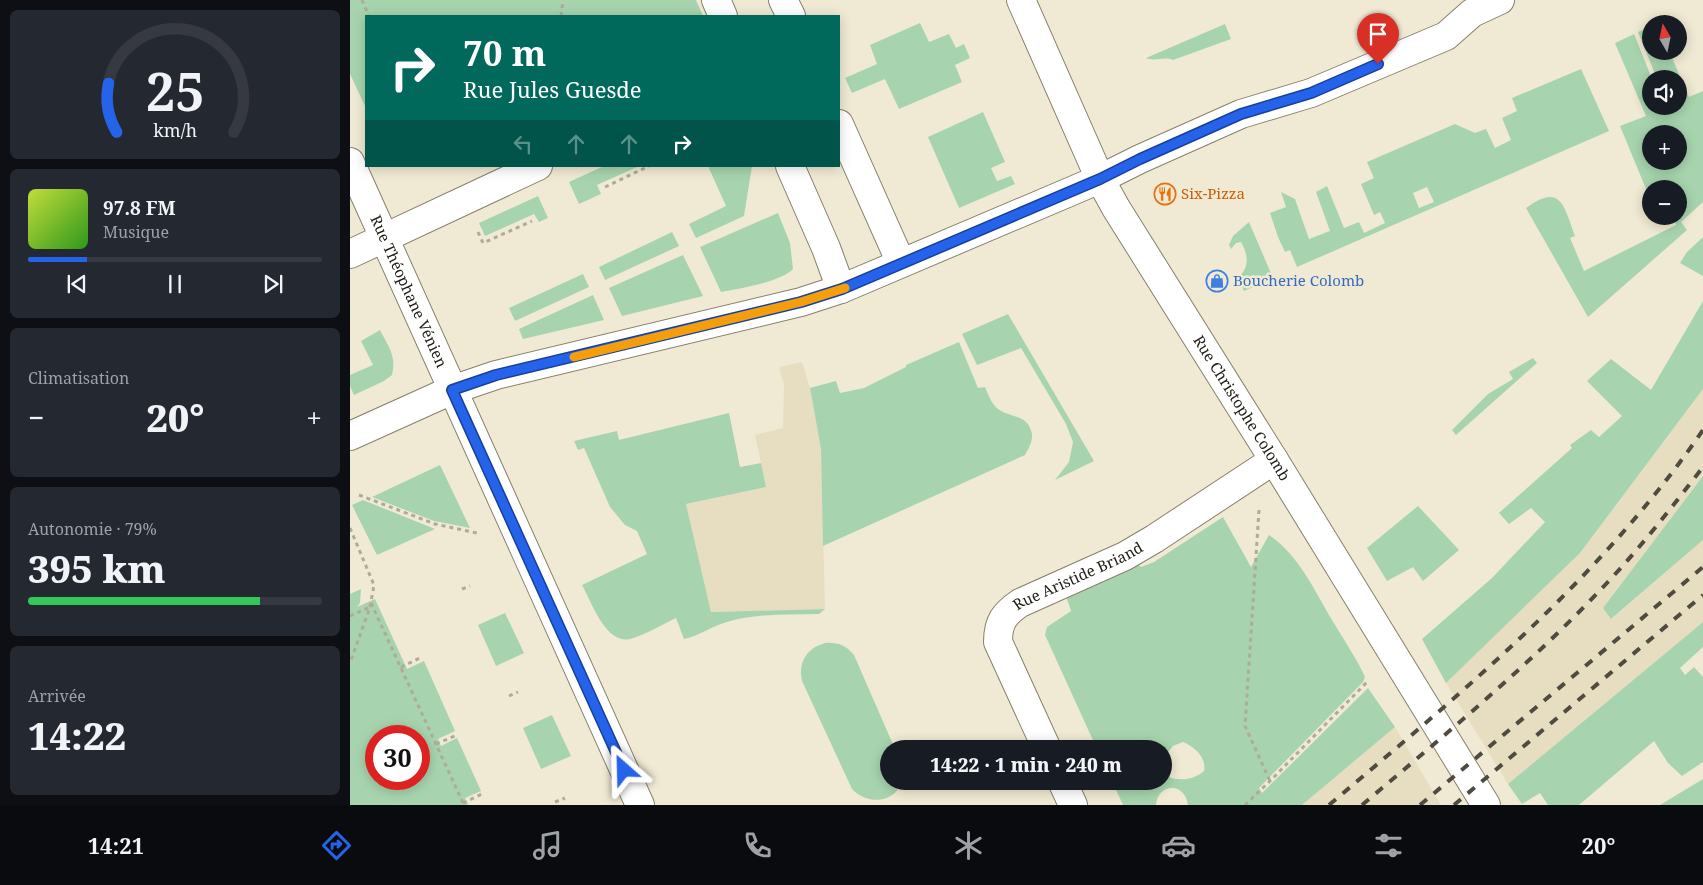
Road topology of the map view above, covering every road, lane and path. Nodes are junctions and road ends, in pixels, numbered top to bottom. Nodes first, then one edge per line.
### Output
1 (362, 0) edge
2 (563, 0) edge
3 (716, 0) edge
4 (783, 0) edge
5 (1021, 0) edge
6 (1500, 0) edge
7 (369, 15) edge
8 (561, 15) edge
9 (723, 15) edge
10 (790, 15) edge
11 (840, 126) edge
12 (350, 162) edge
13 (536, 167) edge
14 (790, 167) edge
15 (641, 168) edge
16 (1100, 179) junction
17 (605, 187) dead end
18 (532, 221) dead end
19 (477, 229) dead end
20 (384, 238) junction
21 (350, 254) edge
22 (901, 263) junction
23 (842, 289) junction
24 (452, 390) junction
25 (350, 436) edge
26 (1274, 460) junction
27 (359, 495) dead end
28 (1260, 504) dead end
29 (350, 528) edge
30 (477, 533) dead end
31 (470, 586) dead end
32 (462, 590) dead end
33 (371, 605) junction
34 (350, 616) edge
35 (422, 656) dead end
36 (350, 663) edge
37 (401, 667) junction
38 (1373, 676) dead end
39 (518, 692) dead end
40 (509, 696) dead end
41 (456, 735) dead end
42 (1043, 740) edge
43 (436, 744) junction
44 (1270, 781) junction
45 (1066, 790) edge
46 (482, 794) dead end
47 (565, 798) dead end
48 (555, 802) dead end
49 (463, 804) edge
50 (640, 805) edge
51 (1073, 805) edge
52 (1245, 805) edge
53 (1486, 805) edge

1 - 7 path
2 - 8 path
3 - 9 street
4 - 10 street
5 - 16 street, Rue Christophe Colomb
6 - 16 street
11 - 22 street
12 - 20 street, Rue Théophane Vénien
13 - 20 street
14 - 23 street
15 - 17 path
16 - 22 street
16 - 26 street, Rue Christophe Colomb
18 - 19 path
20 - 21 street
20 - 24 street, Rue Théophane Vénien
22 - 23 street
23 - 24 street
24 - 25 street
24 - 50 street, Rue Théophane Vénien
26 - 42 street, Rue Aristide Briand
26 - 53 street, Rue Christophe Colomb
27 - 30 path
28 - 44 path
29 - 33 path
31 - 32 path
33 - 34 path
33 - 36 path
33 - 37 path
35 - 37 path
37 - 43 path
38 - 44 path
39 - 40 path
41 - 43 path
43 - 49 path
44 - 52 path
45 - 51 street
46 - 49 path
47 - 48 path

